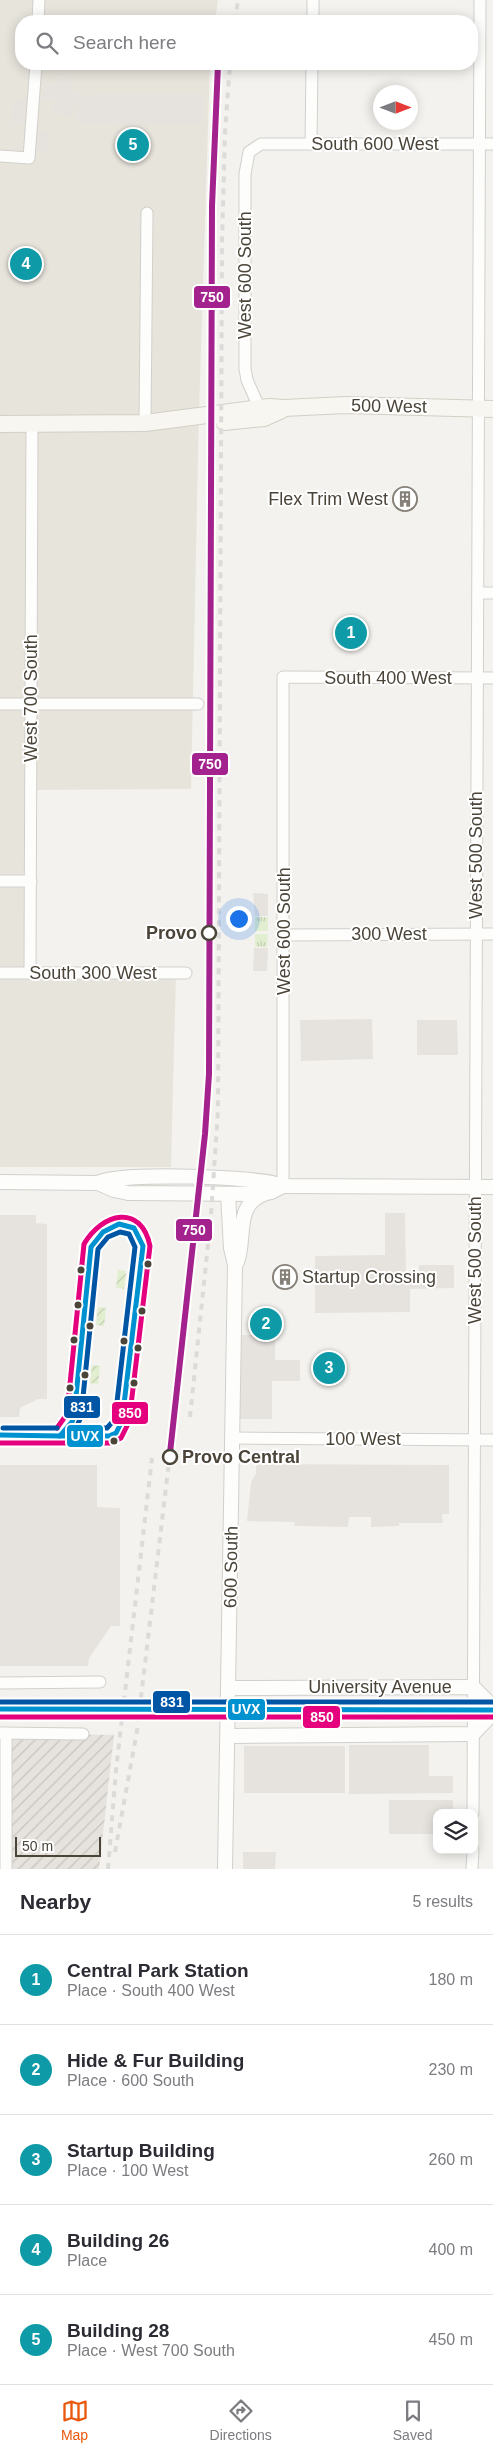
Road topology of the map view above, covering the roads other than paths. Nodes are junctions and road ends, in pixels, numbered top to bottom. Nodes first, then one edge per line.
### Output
1 (39, 0) edge
2 (313, 0) edge
3 (480, 0) edge
4 (38, 15) edge
5 (313, 15) edge
6 (36, 70) edge
7 (312, 70) edge
8 (311, 144) junction
9 (479, 144) junction
10 (493, 144) edge
11 (258, 145) joint
12 (0, 156) edge
13 (147, 213) dead end
14 (259, 407) junction
15 (284, 408) junction
16 (486, 408) edge
17 (145, 423) junction
18 (0, 424) edge
19 (32, 424) junction
20 (478, 593) junction
21 (493, 593) edge
22 (283, 677) joint
23 (477, 678) junction
24 (493, 678) edge
25 (0, 704) edge
26 (198, 704) dead end
27 (32, 705) junction
28 (0, 881) edge
29 (31, 881) junction
30 (476, 934) junction
31 (493, 934) edge
32 (284, 935) junction
33 (0, 973) edge
34 (30, 973) junction
35 (186, 973) dead end
36 (0, 1182) edge
37 (98, 1183) junction
38 (284, 1186) junction
39 (475, 1186) junction
40 (493, 1186) edge
41 (228, 1194) junction
42 (265, 1194) junction
43 (236, 1265) junction
44 (0, 1435) edge
45 (30, 1436) dead end
46 (233, 1438) junction
47 (474, 1440) junction
48 (493, 1440) edge
49 (100, 1682) dead end
50 (0, 1683) edge
51 (473, 1687) junction
52 (229, 1688) junction
53 (0, 1709) edge
54 (473, 1710) junction
55 (493, 1710) edge
56 (3, 1733) edge
57 (82, 1734) dead end
58 (473, 1734) junction
59 (228, 1736) junction
60 (473, 1809) edge
61 (472, 1854) edge
62 (6, 1869) edge
63 (225, 1869) edge
64 (472, 1869) edge

1 - 4 street
2 - 5 street
3 - 9 street, West 500 South
6 - 12 street
7 - 8 street
8 - 9 street, South 600 West
8 - 11 street, South 600 West
9 - 10 street, South 600 West
9 - 16 street, West 500 South
11 - 14 street, West 600 South
13 - 17 street
14 - 15 main road, 500 West
14 - 17 main road, 500 West
15 - 16 main road, 500 West
15 - 17 main road
16 - 20 street, West 500 South
17 - 19 main road
18 - 19 main road
19 - 27 street, West 700 South
20 - 21 street
20 - 23 street, West 500 South
22 - 23 street, South 400 West
22 - 32 street, West 600 South
23 - 24 street, South 400 West
23 - 30 street, West 500 South
25 - 27 street
26 - 27 street
27 - 29 street, West 700 South
28 - 29 street
29 - 34 street, West 700 South
30 - 31 street, 300 West
30 - 32 street, 300 West
30 - 39 street, West 500 South
32 - 38 street, West 600 South
33 - 34 street, South 300 West
34 - 35 street, South 300 West
36 - 37 street
37 - 38 street
37 - 41 street
38 - 39 street
38 - 42 street
39 - 40 street
39 - 47 street, West 500 South
41 - 42 street
41 - 43 street
42 - 43 street
43 - 46 street, 600 South
44 - 45 street
46 - 47 street, 100 West
46 - 52 street, 600 South
47 - 48 street, 100 West
47 - 51 street, West 500 South
49 - 50 street
51 - 52 street, University Avenue
51 - 54 street, West 500 South
51 - 55 street, University Avenue
52 - 59 street, 600 South
53 - 54 highway, bridge
54 - 55 highway
54 - 58 street, West 500 South
55 - 58 street
56 - 57 street
56 - 62 street
58 - 59 street
58 - 60 street, West 500 South
59 - 63 street, 600 South
61 - 64 street

